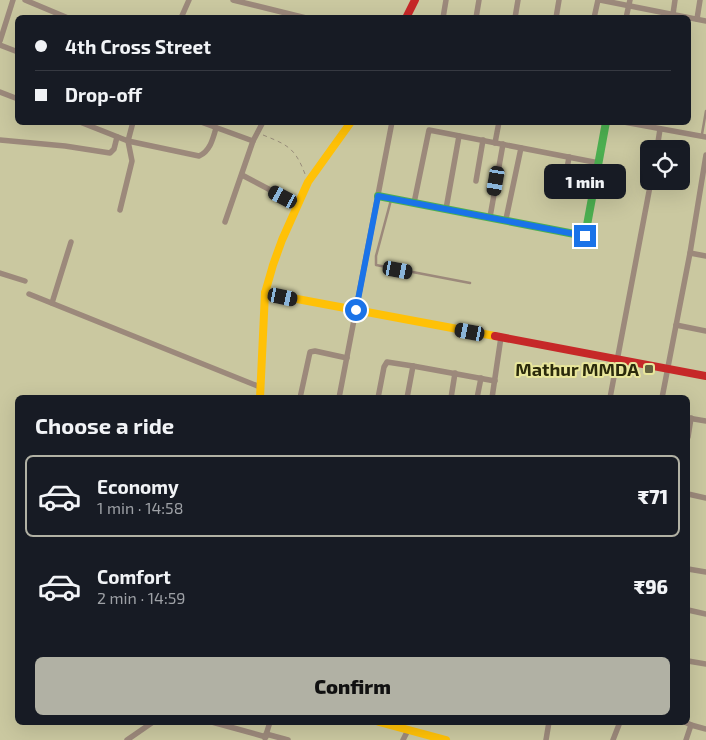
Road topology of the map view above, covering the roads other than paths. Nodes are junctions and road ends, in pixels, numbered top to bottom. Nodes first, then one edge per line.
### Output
1 (12, 0) edge
2 (25, 0) edge
3 (189, 0) edge
4 (233, 0) edge
5 (415, 0) edge
6 (446, 0) edge
7 (479, 0) edge
8 (518, 0) edge
9 (559, 0) edge
10 (599, 0) edge
11 (675, 0) edge
12 (700, 0) edge
13 (629, 3) edge
14 (673, 14) junction
15 (61, 15) edge
16 (183, 15) edge
17 (284, 15) edge
18 (408, 15) edge
19 (444, 15) edge
20 (476, 15) edge
21 (516, 15) edge
22 (556, 15) edge
23 (595, 15) edge
24 (678, 15) edge
25 (691, 18) edge
26 (697, 19) junction
27 (706, 21) edge
28 (0, 41) edge
29 (0, 45) edge
30 (15, 51) edge
31 (0, 92) edge
32 (15, 97) edge
33 (706, 111) edge
34 (88, 125) edge
35 (132, 125) edge
36 (208, 125) edge
37 (261, 125) edge
38 (349, 125) edge
39 (391, 125) edge
40 (498, 125) edge
41 (605, 125) edge
42 (639, 125) edge
43 (216, 128) junction
44 (660, 129) junction
45 (459, 136) junction
46 (704, 136) edge
47 (118, 137) junction
48 (0, 140) edge
49 (483, 140) junction
50 (658, 140) edge
51 (128, 141) junction
52 (253, 141) junction
53 (495, 142) junction
54 (503, 144) junction
55 (521, 148) junction
56 (706, 155) edge
57 (569, 157) junction
58 (599, 163) junction
59 (242, 175) junction
60 (704, 177) edge
61 (476, 181) dead end
62 (649, 190) edge
63 (563, 192) dead end
64 (378, 196) junction
65 (391, 198) junction
66 (414, 203) junction
67 (297, 204) junction
68 (446, 209) junction
69 (120, 210) dead end
70 (490, 217) junction
71 (506, 219) junction
72 (225, 222) dead end
73 (71, 242) dead end
74 (690, 253) junction
75 (706, 256) edge
76 (0, 273) edge
77 (25, 281) dead end
78 (470, 283) dead end
79 (265, 293) junction
80 (29, 294) dead end
81 (52, 303) junction
82 (356, 310) junction
83 (676, 325) junction
84 (706, 330) edge
85 (502, 337) junction
86 (347, 358) junction
87 (617, 359) junction
88 (413, 366) junction
89 (668, 368) junction
90 (455, 373) junction
91 (706, 376) edge
92 (481, 378) junction
93 (495, 381) junction
94 (260, 387) junction
95 (260, 395) edge
96 (301, 395) edge
97 (340, 395) edge
98 (379, 395) edge
99 (408, 395) edge
100 (451, 395) edge
101 (478, 395) edge
102 (493, 395) edge
103 (611, 395) edge
104 (663, 395) edge
105 (690, 418) edge
106 (706, 421) edge
107 (690, 494) edge
108 (706, 498) edge
109 (690, 569) edge
110 (706, 572) edge
111 (690, 610) edge
112 (706, 614) edge
113 (690, 661) edge
114 (706, 664) edge
115 (149, 725) edge
116 (223, 725) edge
117 (269, 725) edge
118 (390, 725) edge
119 (548, 725) edge
120 (619, 725) edge
121 (688, 725) edge
122 (690, 725) edge
123 (706, 729) edge
124 (408, 730) junction
125 (265, 737) edge
126 (127, 740) edge
127 (288, 740) edge
128 (403, 740) edge
129 (446, 740) edge
130 (546, 740) edge
131 (614, 740) edge
132 (686, 740) edge

1 - 28 street
2 - 15 street
3 - 16 street
4 - 17 street
5 - 18 street
6 - 19 street
7 - 20 street
8 - 21 street
9 - 22 street
10 - 13 street
10 - 23 street
11 - 14 street
12 - 26 street
13 - 14 street
14 - 24 street
25 - 26 street
26 - 27 street
29 - 30 street
31 - 32 street
33 - 46 lane
34 - 47 street
35 - 51 street
36 - 43 street
37 - 52 street
38 - 67 street
39 - 64 street
40 - 53 street
41 - 58 street
42 - 44 street
43 - 51 street
43 - 52 street
44 - 46 street
44 - 50 street
45 - 49 street
45 - 66 street
45 - 68 street
47 - 48 street
47 - 51 street
49 - 53 street
49 - 61 street
51 - 69 street
52 - 59 street
53 - 54 street
54 - 55 street
54 - 70 street
55 - 57 street
55 - 71 street
56 - 60 street
57 - 58 street
57 - 63 street
58 - 71 street
59 - 67 street
59 - 72 street
60 - 74 street
62 - 87 street
64 - 65 street
64 - 82 street
65 - 66 street
65 - 78 lane
66 - 68 street
67 - 79 street
68 - 70 street
70 - 71 street
73 - 81 street
74 - 75 street
74 - 83 street
76 - 77 street
79 - 82 street
79 - 94 street
80 - 81 street
81 - 94 street
82 - 85 street
82 - 86 street
83 - 84 street
83 - 89 street
85 - 87 street
85 - 93 street
86 - 96 street
86 - 97 street
87 - 89 street
87 - 103 street
88 - 90 street
88 - 98 street
88 - 99 street
89 - 91 street
89 - 104 street
90 - 92 street
90 - 100 street
92 - 93 street
92 - 101 street
93 - 102 street
94 - 95 street
105 - 106 street
107 - 108 street
109 - 110 street
111 - 112 street
113 - 114 street
115 - 126 street
116 - 125 street
117 - 125 street
118 - 124 street
119 - 130 street
120 - 131 street
121 - 132 street
122 - 123 street
124 - 128 street
124 - 129 street
125 - 127 street

